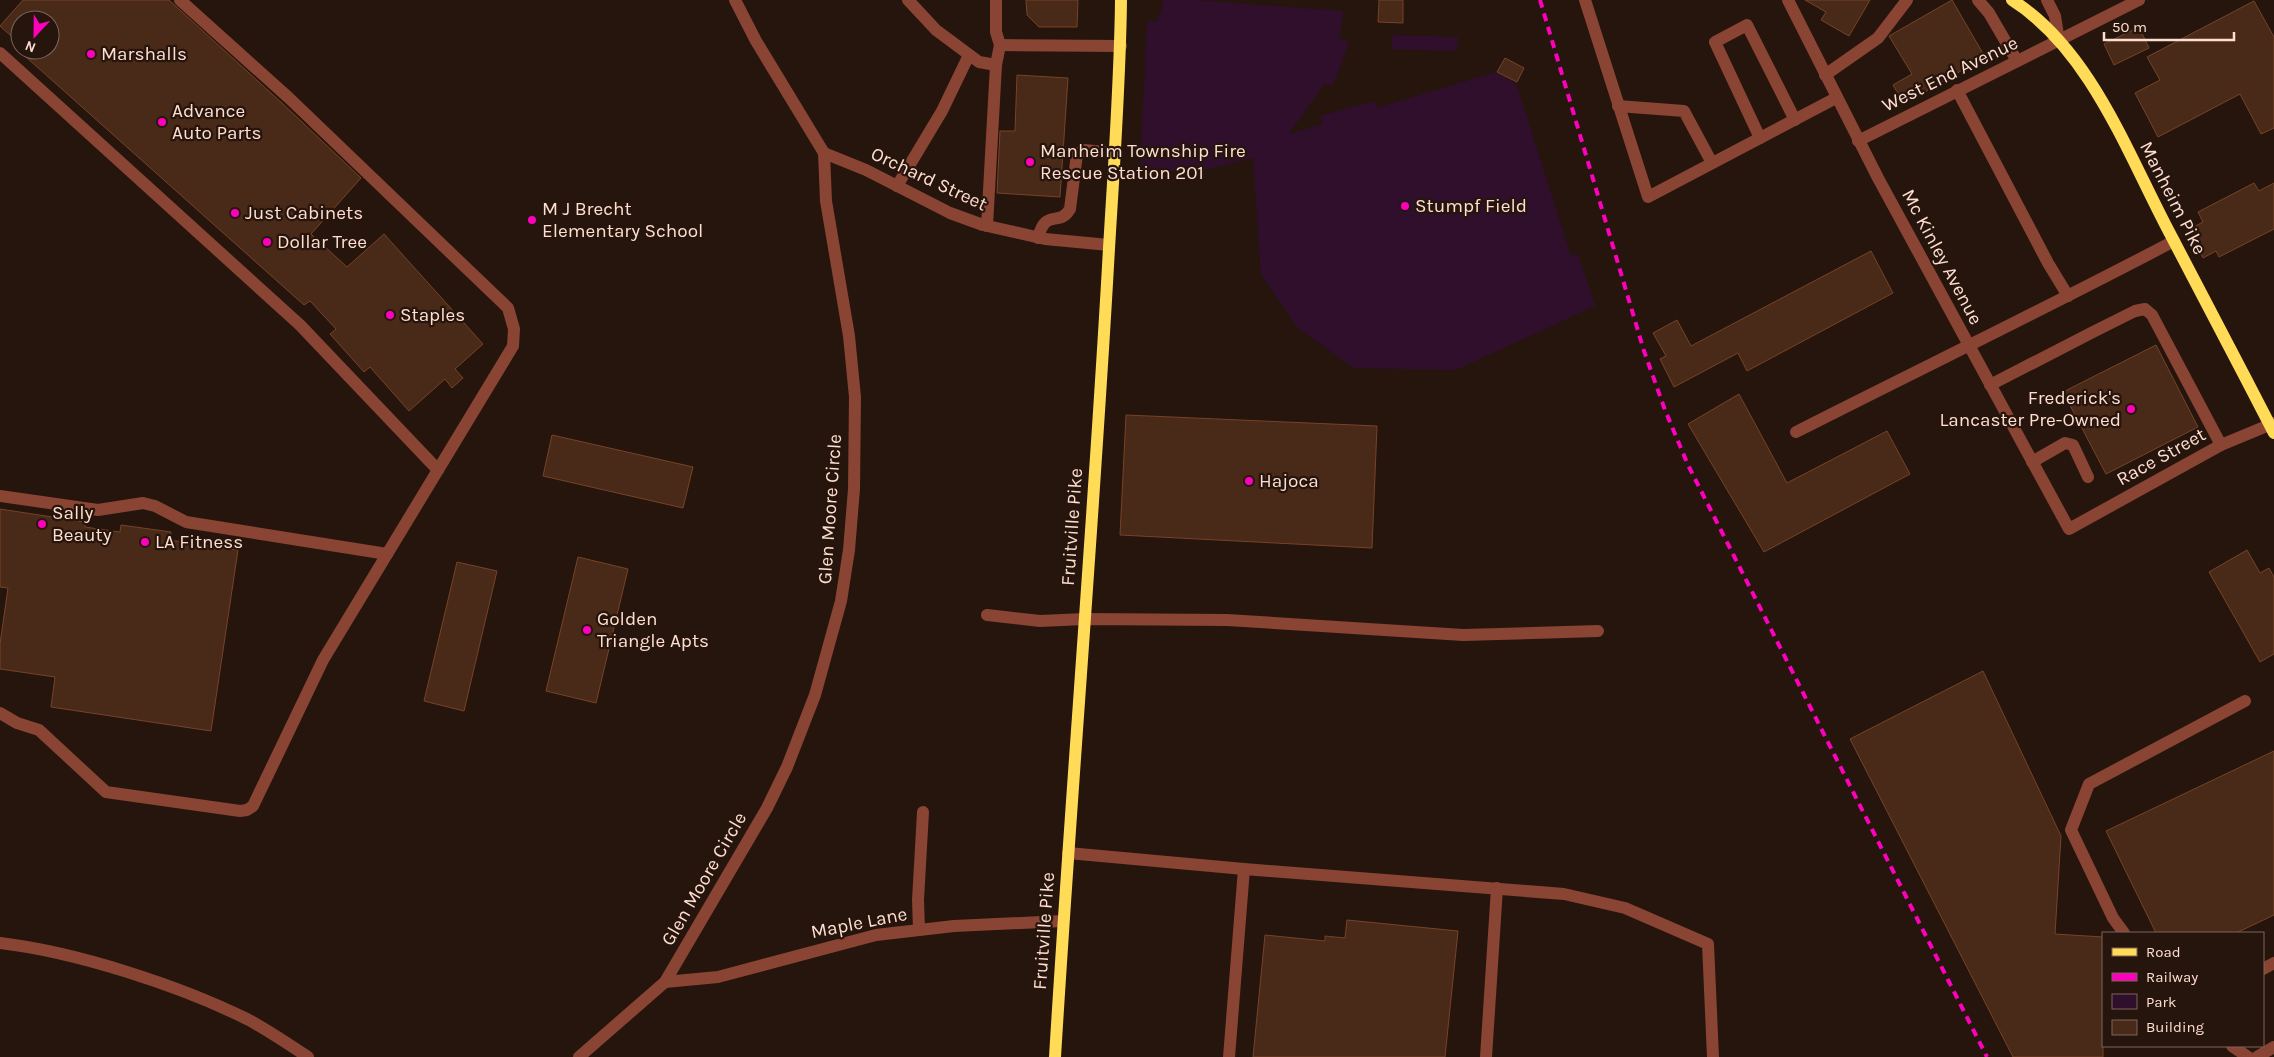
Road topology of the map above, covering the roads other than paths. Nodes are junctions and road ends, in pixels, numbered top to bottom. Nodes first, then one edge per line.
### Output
1 (180, 0) edge
2 (735, 0) edge
3 (908, 0) edge
4 (996, 0) edge
5 (1121, 0) edge
6 (1585, 0) edge
7 (1788, 0) edge
8 (1906, 0) edge
9 (1978, 0) edge
10 (2012, 0) edge
11 (2047, 0) edge
12 (2139, 0) edge
13 (2059, 41) junction
14 (1000, 45) junction
15 (1121, 46) junction
16 (0, 53) edge
17 (969, 55) junction
18 (2018, 61) junction
19 (996, 64) junction
20 (1825, 75) junction
21 (1957, 90) junction
22 (1836, 98) junction
23 (1618, 106) junction
24 (1795, 120) junction
25 (1760, 138) junction
26 (1858, 141) junction
27 (824, 153) junction
28 (1115, 153) junction
29 (1712, 163) junction
30 (897, 186) junction
31 (987, 226) junction
32 (1038, 238) junction
33 (2174, 241) junction
34 (1109, 245) junction
35 (2068, 296) junction
36 (1968, 344) junction
37 (1990, 384) junction
38 (2273, 427) edge
39 (1796, 432) dead end
40 (2221, 445) junction
41 (2032, 462) junction
42 (438, 470) junction
43 (2088, 477) dead end
44 (0, 496) edge
45 (2069, 529) joint
46 (387, 554) junction
47 (987, 616) dead end
48 (1084, 619) junction
49 (1598, 631) dead end
50 (2245, 701) dead end
51 (0, 713) edge
52 (923, 812) dead end
53 (1068, 853) junction
54 (1244, 869) junction
55 (1497, 888) junction
56 (1064, 921) junction
57 (919, 930) junction
58 (2123, 932) edge
59 (0, 943) edge
60 (665, 982) junction
61 (2233, 1047) edge
62 (2274, 1047) edge
63 (308, 1057) edge
64 (579, 1057) edge
65 (1055, 1057) edge
66 (1229, 1057) edge
67 (1486, 1057) edge
68 (1713, 1057) edge
69 (2248, 1057) edge
70 (2256, 1057) edge

1 - 42 street
2 - 27 street, Glen Moore Circle
3 - 17 street
4 - 14 street
5 - 15 main road, Fruitville Pike
6 - 23 street
7 - 20 street, Mc Kinley Avenue
8 - 20 street
9 - 18 street
10 - 13 main road, Manheim Pike
11 - 13 street
12 - 13 street, West End Avenue
13 - 18 street, West End Avenue
13 - 33 main road, Manheim Pike
14 - 15 street
14 - 19 street
15 - 28 main road, Fruitville Pike
16 - 42 street
17 - 19 street
17 - 30 street
18 - 21 street, West End Avenue
19 - 31 street
20 - 22 street, Mc Kinley Avenue
21 - 26 street, West End Avenue
21 - 35 street
22 - 24 street
22 - 26 street, Mc Kinley Avenue
23 - 29 street
23 - 29 street
24 - 25 street
24 - 25 street
25 - 29 street
26 - 36 street, Mc Kinley Avenue
27 - 30 street, Orchard Street
27 - 60 street, Glen Moore Circle
28 - 32 street
28 - 34 main road, Fruitville Pike
30 - 31 street, Orchard Street
31 - 32 street, Orchard Street
32 - 34 street, Orchard Street
33 - 35 street
33 - 38 main road, Manheim Pike
34 - 48 main road, Fruitville Pike
35 - 36 street
36 - 37 street, Mc Kinley Avenue
36 - 39 street
37 - 40 street
37 - 41 street, Mc Kinley Avenue
38 - 40 street, Race Street
40 - 45 street, Race Street
41 - 43 street
41 - 45 street, Mc Kinley Avenue
42 - 46 street
44 - 46 street
46 - 51 street
47 - 48 street
48 - 49 street
48 - 53 main road, Fruitville Pike
50 - 58 street
52 - 57 street
53 - 54 street
53 - 56 main road, Fruitville Pike
54 - 55 street
54 - 66 street
55 - 67 street
55 - 68 street
56 - 57 street, Maple Lane
56 - 65 main road, Fruitville Pike
57 - 60 street, Maple Lane
59 - 63 street
60 - 64 street, Glen Moore Circle
61 - 69 street
62 - 70 street

